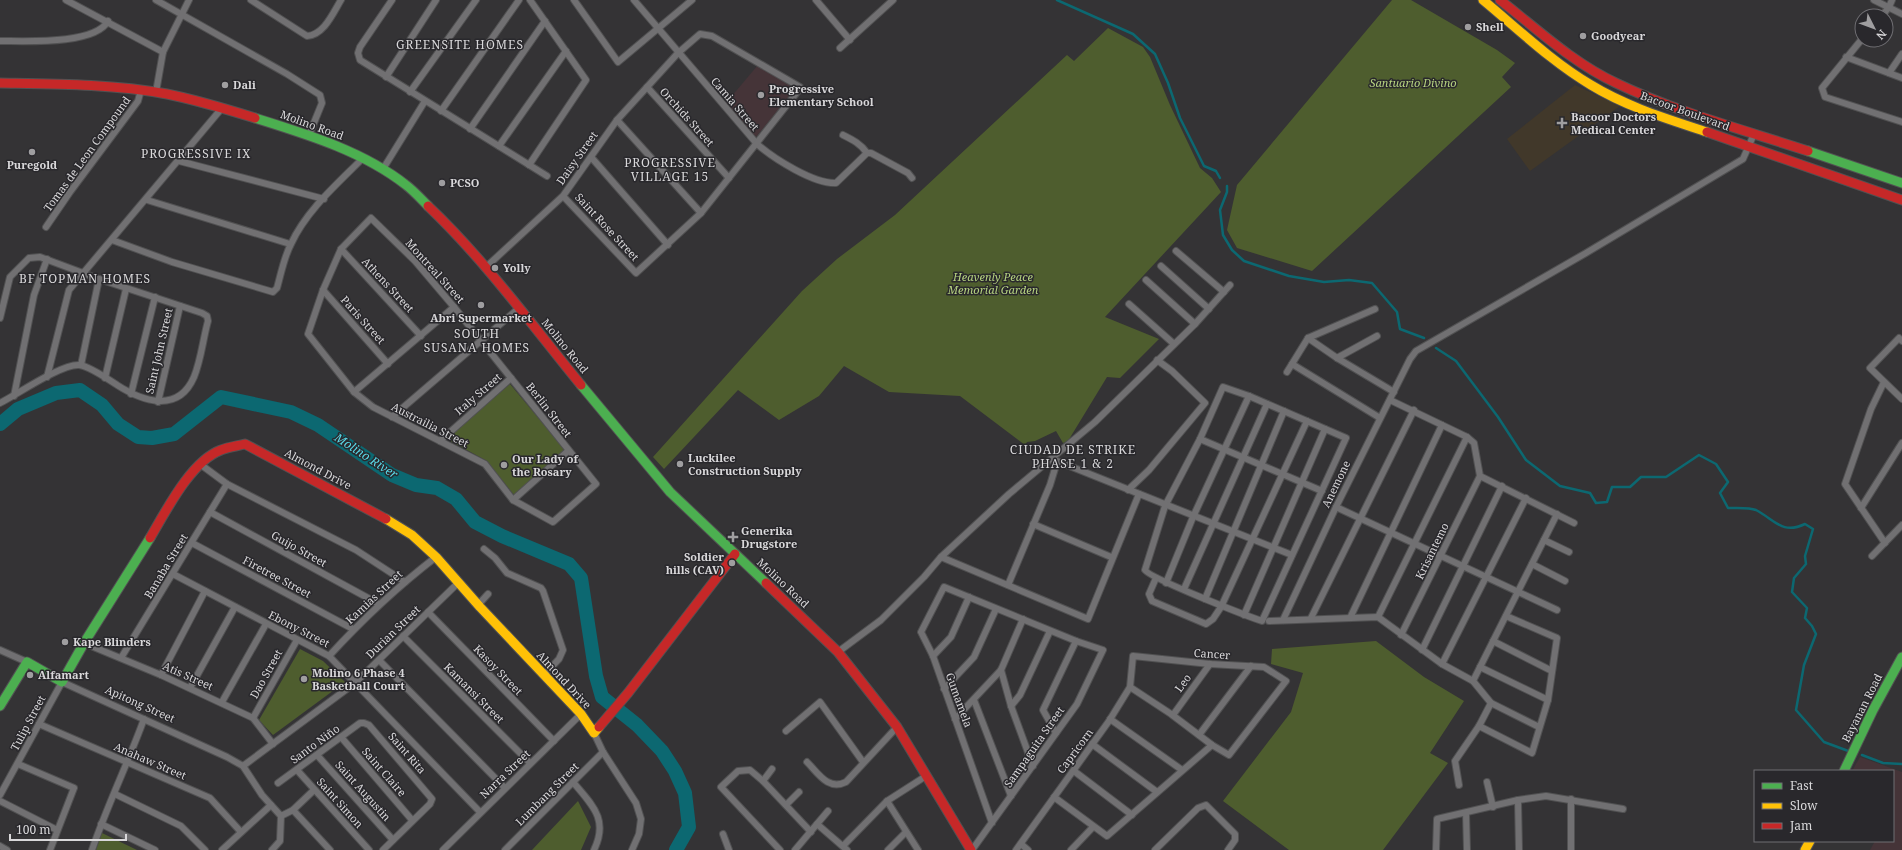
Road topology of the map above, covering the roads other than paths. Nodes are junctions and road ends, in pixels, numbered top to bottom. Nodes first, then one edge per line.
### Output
1 (66, 0) edge
2 (156, 0) edge
3 (189, 0) edge
4 (341, 0) edge
5 (392, 0) edge
6 (436, 0) edge
7 (476, 0) edge
8 (519, 0) edge
9 (530, 0) edge
10 (574, 0) edge
11 (634, 0) edge
12 (692, 0) edge
13 (893, 0) edge
14 (1483, 0) edge
15 (1500, 0) edge
16 (1874, 0) edge
17 (1892, 0) edge
18 (255, 1) edge
19 (820, 1) edge
20 (1889, 7) junction
21 (181, 14) junction
22 (1902, 14) edge
23 (108, 21) junction
24 (545, 21) junction
25 (658, 28) junction
26 (850, 40) junction
27 (0, 41) edge
28 (840, 48) dead end
29 (1854, 48) edge
30 (566, 51) junction
31 (163, 52) junction
32 (678, 53) junction
33 (1902, 54) edge
34 (1846, 57) junction
35 (1889, 73) junction
36 (386, 77) junction
37 (1902, 78) edge
38 (0, 83) edge
39 (647, 87) junction
40 (141, 90) junction
41 (156, 92) junction
42 (410, 92) junction
43 (425, 101) junction
44 (222, 108) junction
45 (441, 111) junction
46 (617, 120) junction
47 (1902, 122) edge
48 (470, 129) junction
49 (1754, 134) junction
50 (309, 135) junction
51 (843, 135) dead end
52 (757, 144) junction
53 (498, 146) junction
54 (1749, 148) junction
55 (867, 153) junction
56 (591, 156) junction
57 (362, 158) junction
58 (179, 161) junction
59 (529, 165) junction
60 (384, 169) junction
61 (547, 176) dead end
62 (729, 178) junction
63 (912, 178) dead end
64 (1902, 183) edge
65 (563, 196) junction
66 (324, 199) junction
67 (147, 200) junction
68 (1902, 200) edge
69 (701, 212) junction
70 (46, 227) dead end
71 (112, 240) junction
72 (290, 244) junction
73 (668, 244) junction
74 (341, 249) junction
75 (1176, 251) dead end
76 (47, 259) junction
77 (1161, 266) dead end
78 (486, 268) junction
79 (636, 273) joint
80 (83, 274) junction
81 (99, 280) junction
82 (1146, 280) dead end
83 (1230, 286) dead end
84 (126, 289) junction
85 (322, 290) junction
86 (1224, 292) junction
87 (155, 297) junction
88 (1129, 304) dead end
89 (180, 306) junction
90 (454, 307) junction
91 (519, 308) junction
92 (1209, 309) junction
93 (1375, 309) dead end
94 (0, 318) edge
95 (1195, 324) junction
96 (420, 336) junction
97 (1377, 336) dead end
98 (1308, 338) junction
99 (482, 340) junction
100 (1902, 341) edge
101 (1174, 344) junction
102 (1338, 358) junction
103 (1157, 360) junction
104 (388, 364) junction
105 (1292, 364) junction
106 (81, 365) junction
107 (1287, 372) dead end
108 (47, 377) junction
109 (105, 378) junction
110 (511, 378) junction
111 (1884, 382) junction
112 (354, 392) junction
113 (1394, 392) junction
114 (131, 394) junction
115 (14, 396) junction
116 (1249, 396) junction
117 (1902, 399) edge
118 (1390, 400) junction
119 (158, 402) junction
120 (0, 403) edge
121 (1266, 404) junction
122 (1414, 410) junction
123 (1284, 411) junction
124 (392, 417) junction
125 (1380, 418) junction
126 (1306, 421) junction
127 (1442, 425) junction
128 (1325, 429) junction
129 (1467, 437) junction
130 (1200, 439) junction
131 (440, 442) junction
132 (1902, 443) edge
133 (1224, 449) junction
134 (568, 450) junction
135 (1242, 458) junction
136 (1055, 461) junction
137 (200, 464) junction
138 (1261, 466) junction
139 (1282, 474) junction
140 (1480, 476) junction
141 (1302, 482) junction
142 (227, 484) junction
143 (1502, 486) junction
144 (1128, 490) junction
145 (1322, 491) junction
146 (1139, 494) junction
147 (1526, 498) junction
148 (513, 500) junction
149 (1166, 506) junction
150 (1336, 508) junction
151 (1862, 508) junction
152 (210, 512) junction
153 (1557, 514) junction
154 (1193, 517) junction
155 (1360, 519) junction
156 (552, 522) joint
157 (1574, 523) dead end
158 (1033, 524) junction
159 (1212, 524) junction
160 (1902, 525) edge
161 (1232, 532) junction
162 (1390, 534) junction
163 (1251, 540) junction
164 (1544, 540) junction
165 (192, 543) junction
166 (1885, 543) junction
167 (1414, 544) junction
168 (1273, 548) junction
169 (484, 549) dead end
170 (1569, 552) dead end
171 (735, 554) junction
172 (1292, 555) junction
173 (1441, 555) junction
174 (436, 556) junction
175 (1872, 556) dead end
176 (941, 557) junction
177 (1111, 558) junction
178 (1532, 564) junction
179 (1463, 566) junction
180 (174, 574) junction
181 (1156, 578) junction
182 (1486, 578) junction
183 (1565, 581) dead end
184 (405, 582) junction
185 (458, 583) junction
186 (1166, 583) junction
187 (1008, 585) junction
188 (1184, 589) junction
189 (205, 591) junction
190 (1518, 591) junction
191 (488, 594) dead end
192 (969, 597) junction
193 (1205, 598) junction
194 (379, 604) junction
195 (478, 605) junction
196 (235, 607) junction
197 (1222, 607) junction
198 (996, 609) junction
199 (1557, 610) dead end
200 (428, 612) junction
201 (1244, 615) junction
202 (1506, 616) junction
203 (1378, 617) junction
204 (1311, 618) junction
205 (1350, 618) junction
206 (1023, 619) junction
207 (1283, 620) junction
208 (1269, 621) dead end
209 (266, 624) junction
210 (353, 629) junction
211 (1050, 631) junction
212 (1401, 635) junction
213 (403, 636) junction
214 (296, 640) junction
215 (1076, 641) junction
216 (1493, 641) junction
217 (84, 643) junction
218 (0, 650) edge
219 (1422, 650) junction
220 (838, 652) junction
221 (328, 656) junction
222 (933, 656) junction
223 (1133, 656) joint
224 (1902, 657) edge
225 (121, 658) junction
226 (378, 660) junction
227 (27, 662) junction
228 (1210, 664) junction
229 (1442, 664) junction
230 (1251, 666) junction
231 (1480, 667) junction
232 (1001, 670) junction
233 (1552, 671) junction
234 (544, 674) junction
235 (161, 675) junction
236 (1473, 681) junction
237 (62, 682) junction
238 (355, 682) junction
239 (1130, 686) junction
240 (190, 688) junction
241 (944, 689) junction
242 (974, 700) junction
243 (1548, 700) junction
244 (222, 702) junction
245 (1491, 703) junction
246 (0, 706) edge
247 (1011, 706) junction
248 (581, 714) junction
249 (1172, 715) junction
250 (253, 718) junction
251 (144, 719) junction
252 (955, 719) junction
253 (1110, 719) junction
254 (364, 723) joint
255 (39, 724) junction
256 (1479, 726) junction
257 (896, 727) junction
258 (1539, 727) junction
259 (786, 731) dead end
260 (594, 733) junction
261 (1056, 733) junction
262 (1199, 735) junction
263 (341, 737) junction
264 (554, 741) junction
265 (273, 744) junction
266 (1092, 744) junction
267 (1212, 745) junction
268 (603, 752) junction
269 (318, 755) junction
270 (128, 762) junction
271 (807, 762) dead end
272 (864, 762) junction
273 (530, 763) junction
274 (18, 764) junction
275 (243, 766) junction
276 (1033, 766) junction
277 (772, 769) dead end
278 (297, 770) junction
279 (1182, 770) junction
280 (1844, 770) edge
281 (1074, 771) junction
282 (926, 776) junction
283 (763, 781) junction
284 (573, 782) junction
285 (1487, 782) dead end
286 (278, 783) dead end
287 (1459, 786) dead end
288 (505, 788) junction
289 (314, 790) junction
290 (799, 792) dead end
291 (1157, 792) junction
292 (114, 794) junction
293 (0, 795) edge
294 (1011, 796) junction
295 (1054, 797) junction
296 (1571, 799) junction
297 (1518, 800) junction
298 (0, 801) edge
299 (887, 802) junction
300 (271, 805) junction
301 (786, 805) junction
302 (1493, 807) junction
303 (1623, 809) dead end
304 (293, 810) junction
305 (828, 810) dead end
306 (480, 812) junction
307 (1466, 813) junction
308 (1132, 815) junction
309 (281, 816) junction
310 (412, 820) junction
311 (992, 823) junction
312 (101, 824) junction
313 (817, 824) junction
314 (1093, 826) junction
315 (57, 830) junction
316 (241, 832) junction
317 (810, 832) junction
318 (906, 832) junction
319 (723, 834) dead end
320 (394, 840) junction
321 (1021, 844) junction
322 (0, 846) edge
323 (845, 848) edge
324 (508, 849) edge
325 (7, 850) edge
326 (50, 850) edge
327 (92, 850) edge
328 (155, 850) edge
329 (205, 850) edge
330 (222, 850) edge
331 (272, 850) edge
332 (330, 850) edge
333 (369, 850) edge
334 (383, 850) edge
335 (443, 850) edge
336 (594, 850) edge
337 (632, 850) edge
338 (730, 850) edge
339 (780, 850) edge
340 (795, 850) edge
341 (888, 850) edge
342 (918, 850) edge
343 (971, 850) edge
344 (1016, 850) edge
345 (1028, 850) edge
346 (1071, 850) edge
347 (1155, 850) edge
348 (1228, 850) edge
349 (1436, 850) edge
350 (1467, 850) edge
351 (1519, 850) edge
352 (1571, 850) edge

1 - 23 street
2 - 21 street
3 - 21 street
4 - 18 street
5 - 36 street
6 - 36 street
7 - 42 street
8 - 45 street
9 - 24 street
10 - 25 street
11 - 25 street, Camia Street
12 - 25 street
13 - 26 street
14 - 54 main road, Bacoor Boulevard
15 - 49 main road, Bacoor Boulevard
16 - 20 street
17 - 20 street
19 - 26 street
20 - 22 street
21 - 31 street
21 - 50 street
23 - 27 street
23 - 31 street
24 - 30 street
24 - 48 street
25 - 32 street, Camia Street
26 - 28 street
29 - 34 street
30 - 53 street
30 - 59 street
31 - 41 street
32 - 39 street, Daisy Street
32 - 52 street, Camia Street
32 - 52 street, Daisy Street
33 - 35 street
34 - 35 street
34 - 47 street
35 - 37 street
36 - 42 street
38 - 40 main road, Molino Road
39 - 46 street, Daisy Street
39 - 62 street, Orchids Street
40 - 41 main road, Molino Road
40 - 70 street, Tomas de Leon Compound
41 - 44 main road, Molino Road
42 - 43 street
43 - 45 street
43 - 60 street
44 - 50 main road, Molino Road
44 - 58 street
45 - 48 street
46 - 56 street, Daisy Street
46 - 69 street
48 - 53 street
49 - 54 street
49 - 64 main road, Bacoor Boulevard
50 - 57 main road, Molino Road
51 - 55 street
52 - 55 street
52 - 62 street, Camia Street
53 - 59 street
54 - 68 main road, Bacoor Boulevard
54 - 113 street, Anemone
55 - 63 street
56 - 65 street, Daisy Street
56 - 73 street
57 - 60 main road, Molino Road
57 - 66 street
58 - 66 street
58 - 67 street
59 - 61 street
60 - 78 main road, Molino Road
62 - 69 street, Camia Street
65 - 78 street, Daisy Street
65 - 79 street, Saint Rose Street
66 - 72 street
67 - 71 street
67 - 72 street
69 - 73 street, Camia Street
71 - 72 street
71 - 80 street
73 - 79 street, Camia Street
74 - 85 street
74 - 90 street, Montreal Street
74 - 96 street, Athens Street
75 - 86 street
76 - 80 street
76 - 94 street
76 - 115 street
77 - 92 street
78 - 91 main road, Molino Road
80 - 81 street
80 - 108 street
81 - 84 street
81 - 106 street
82 - 95 street
83 - 86 street
84 - 87 street
84 - 109 street
85 - 104 street, Paris Street
85 - 112 street, Austrailia Street
86 - 92 street
87 - 89 street
87 - 114 street
88 - 101 street
89 - 119 street, Saint John Street
89 - 119 street
90 - 96 street
90 - 99 street, Montreal Street
91 - 99 street
91 - 171 main road, Molino Road
92 - 95 street
93 - 98 street
95 - 101 street
96 - 104 street
97 - 102 street
98 - 102 street
98 - 105 street
99 - 110 street, Berlin Street
99 - 124 street
100 - 111 street
101 - 103 street
102 - 113 street
103 - 136 street
103 - 144 street
104 - 112 street
105 - 107 street
105 - 125 street
106 - 108 street
106 - 109 street
108 - 115 street
109 - 114 street
110 - 131 street, Italy Street
110 - 134 street, Berlin Street
111 - 117 street
111 - 151 street
112 - 124 street, Austrailia Street
113 - 118 street, Anemone
114 - 119 street
115 - 120 street
116 - 121 street
116 - 130 street
116 - 133 street
118 - 122 street
118 - 125 street, Anemone
121 - 123 street
121 - 135 street
122 - 127 street
122 - 155 street
123 - 126 street
123 - 138 street
124 - 131 street, Austrailia Street
125 - 150 street, Anemone
126 - 128 street
126 - 139 street
127 - 129 street
127 - 162 street
128 - 141 street
128 - 145 street
129 - 140 street
129 - 167 street
130 - 133 street
130 - 149 street
131 - 148 street, Austrailia Street
132 - 151 street
133 - 135 street
133 - 154 street
134 - 148 street
134 - 156 street, Berlin Street
135 - 138 street
135 - 159 street
136 - 144 street
136 - 158 street
136 - 176 street
137 - 142 street
137 - 174 main road, Almond Drive
137 - 217 main road, Almond Drive
138 - 139 street
138 - 161 street
139 - 141 street
139 - 163 street
140 - 143 street
140 - 173 street, Krisantemo
141 - 145 street
141 - 168 street
142 - 152 street, Banaba Street
142 - 184 street
143 - 147 street
143 - 179 street
144 - 146 street
145 - 172 street
146 - 149 street
146 - 177 street
147 - 153 street
147 - 182 street
148 - 156 street, Austrailia Street
149 - 154 street
149 - 181 street
150 - 155 street
150 - 207 street, Anemone
151 - 166 street
152 - 165 street, Banaba Street
152 - 194 street, Guijo Street
153 - 157 street
153 - 164 street
154 - 159 street
154 - 186 street
155 - 162 street
155 - 204 street
158 - 177 street
158 - 187 street
159 - 161 street
159 - 188 street
160 - 166 street
161 - 163 street
161 - 193 street
162 - 167 street
162 - 205 street
163 - 168 street
163 - 197 street
164 - 170 street
164 - 178 street
165 - 180 street, Banaba Street
165 - 210 street, Firetree Street
166 - 175 street
167 - 173 street
167 - 203 street
168 - 172 street
168 - 201 street
169 - 234 street
171 - 220 main road, Molino Road
171 - 260 main road
172 - 201 street
173 - 179 street
173 - 212 street, Krisantemo
174 - 184 street, Kamias Street
174 - 185 main road, Almond Drive
176 - 187 street
176 - 220 street
177 - 187 street
178 - 183 street
178 - 190 street
179 - 182 street
179 - 219 street
180 - 189 street, Ebony Street
180 - 225 street, Banaba Street
181 - 186 street
181 - 197 street
182 - 190 street
182 - 229 street
184 - 194 street, Kamias Street
185 - 195 main road, Almond Drive
185 - 200 street, Durian Street
186 - 188 street
188 - 193 street
189 - 196 street, Ebony Street
189 - 235 street
190 - 199 street
190 - 202 street
191 - 195 street
192 - 198 street
192 - 222 street
192 - 222 street, Gumamela
193 - 197 street
194 - 210 street, Kamias Street
195 - 234 main road, Almond Drive
196 - 209 street, Ebony Street
196 - 240 street
197 - 201 street
198 - 206 street
198 - 241 street
200 - 213 street, Durian Street
200 - 264 street, Kasoy Street
202 - 216 street
202 - 233 street
203 - 205 street
203 - 212 street
204 - 205 street
204 - 207 street
206 - 211 street
206 - 232 street
207 - 208 street
209 - 214 street, Ebony Street
209 - 244 street
210 - 221 street, Kamias Street
211 - 215 street
211 - 247 street
212 - 219 street
213 - 226 street, Durian Street
213 - 273 street, Kamansi Street
214 - 221 street, Ebony Street
214 - 250 street, Dao Street
215 - 261 street
215 - 261 street, Sampaguita Street
216 - 231 street
216 - 233 street
217 - 225 street, Atis Street
217 - 237 main road, Almond Drive
218 - 227 street
219 - 229 street
220 - 257 main road, Molino Road
221 - 238 street, Ebony Street
222 - 241 street, Gumamela
223 - 228 street, Cancer
223 - 239 street, Capricorn
224 - 280 main road, Bayanan Road
225 - 235 street, Atis Street
226 - 238 street, Durian Street
226 - 288 street
227 - 237 main road, Apitong Street
227 - 246 main road
228 - 230 street, Cancer
228 - 249 street, Leo
229 - 236 street
230 - 262 street
230 - 267 street, Cancer
231 - 236 street
231 - 243 street
232 - 242 street
232 - 247 street
233 - 243 street
234 - 248 main road, Almond Drive
235 - 240 street, Atis Street
236 - 245 street
237 - 251 street, Apitong Street
237 - 255 street, Tulip Street
238 - 265 street, Durian Street
238 - 306 street, Ebony Street
239 - 249 street
239 - 253 street, Capricorn
240 - 244 street, Atis Street
241 - 252 street, Gumamela
242 - 252 street
242 - 294 street
243 - 258 street
244 - 250 street, Atis Street
245 - 256 street
245 - 258 street
247 - 276 street
248 - 260 main road, Almond Drive
248 - 264 street, Narra Street
249 - 262 street
250 - 265 street, Atis Street
251 - 270 street
251 - 275 street, Apitong Street
252 - 311 street, Gumamela
253 - 266 street, Capricorn
253 - 279 street
254 - 263 street, Santo Niño
254 - 310 street, Saint Rita
255 - 270 street, Anahaw Street
255 - 274 street, Tulip Street
256 - 258 street
256 - 287 street
257 - 272 street
257 - 282 main road, Molino Road
259 - 272 street
260 - 268 street
261 - 276 street, Sampaguita Street
262 - 267 street
263 - 269 street, Santo Niño
263 - 310 street, Saint Claire
264 - 273 street, Narra Street
265 - 275 street, Durian Street
266 - 281 street, Capricorn
266 - 291 street
267 - 279 street
268 - 284 street, Lumbang Street
268 - 337 street
269 - 278 street, Santo Niño
269 - 320 street, Saint Augustin
270 - 292 street
270 - 316 street, Anahaw Street
271 - 272 street
273 - 288 street, Narra Street
274 - 293 street, Tulip Street
274 - 315 street
275 - 300 street
276 - 294 street, Sampaguita Street
277 - 283 street
278 - 286 street, Santo Niño
278 - 289 street, Saint Simon
279 - 291 street
281 - 295 street, Capricorn
281 - 308 street
282 - 299 street
282 - 343 main road, Molino Road
283 - 301 street
283 - 339 street
284 - 324 street, Lumbang Street
284 - 336 street
285 - 302 street
288 - 306 street, Narra Street
289 - 304 street
289 - 333 street, Saint Simon
290 - 301 street
291 - 308 street
292 - 312 street
292 - 329 street
294 - 311 street, Sampaguita Street
295 - 314 street
295 - 321 street, Capricorn
296 - 297 street
296 - 303 street
296 - 352 street
297 - 302 street
297 - 351 street
298 - 315 street
299 - 318 street
299 - 323 street
300 - 309 street
300 - 316 street
301 - 317 street
302 - 307 street
304 - 309 street
304 - 332 street
305 - 313 street
306 - 335 street, Narra Street
307 - 349 street
307 - 350 street
308 - 314 street
309 - 331 street
310 - 320 street
311 - 343 street, Sampaguita Street
312 - 327 street
312 - 328 street
313 - 317 street
313 - 323 street
314 - 346 street
315 - 326 street
316 - 330 street
317 - 340 street
318 - 341 street
318 - 342 street
319 - 338 street
320 - 334 street
321 - 344 street, Capricorn
321 - 345 street
322 - 325 street
347 - 348 street

